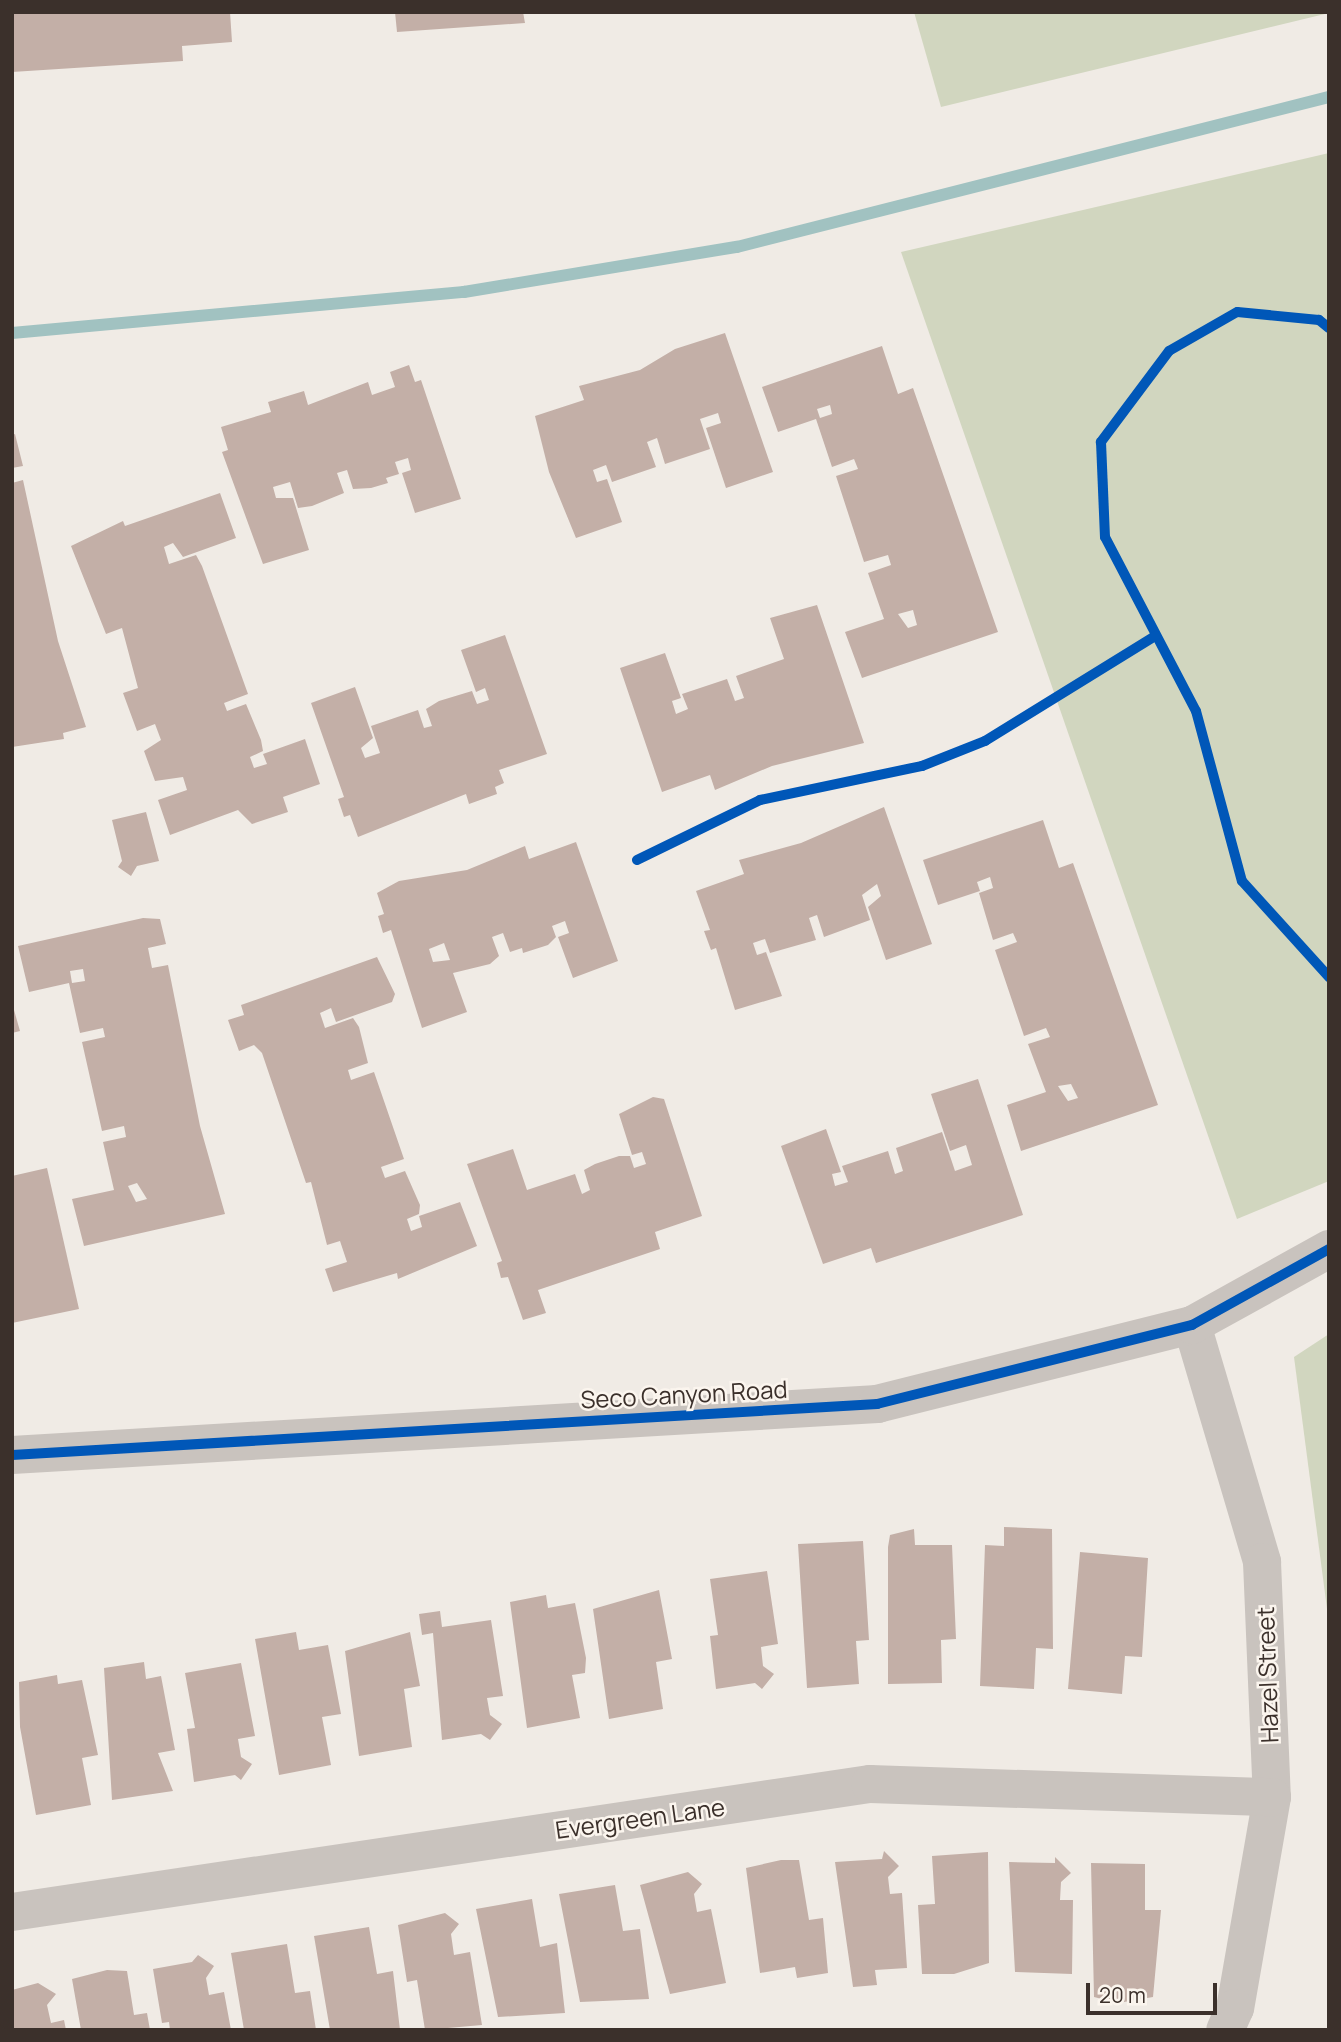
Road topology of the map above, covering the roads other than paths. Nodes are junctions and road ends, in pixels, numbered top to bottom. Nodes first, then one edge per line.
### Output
1 (1329, 1249) edge
2 (1192, 1325) junction
3 (12, 1455) edge
4 (1272, 1797) junction
5 (12, 1912) edge
6 (1225, 2030) edge

1 - 2 street, Seco Canyon Road
2 - 3 street, Seco Canyon Road
2 - 4 street, Hazel Street
4 - 5 street, Evergreen Lane
4 - 6 street, Hazel Street

